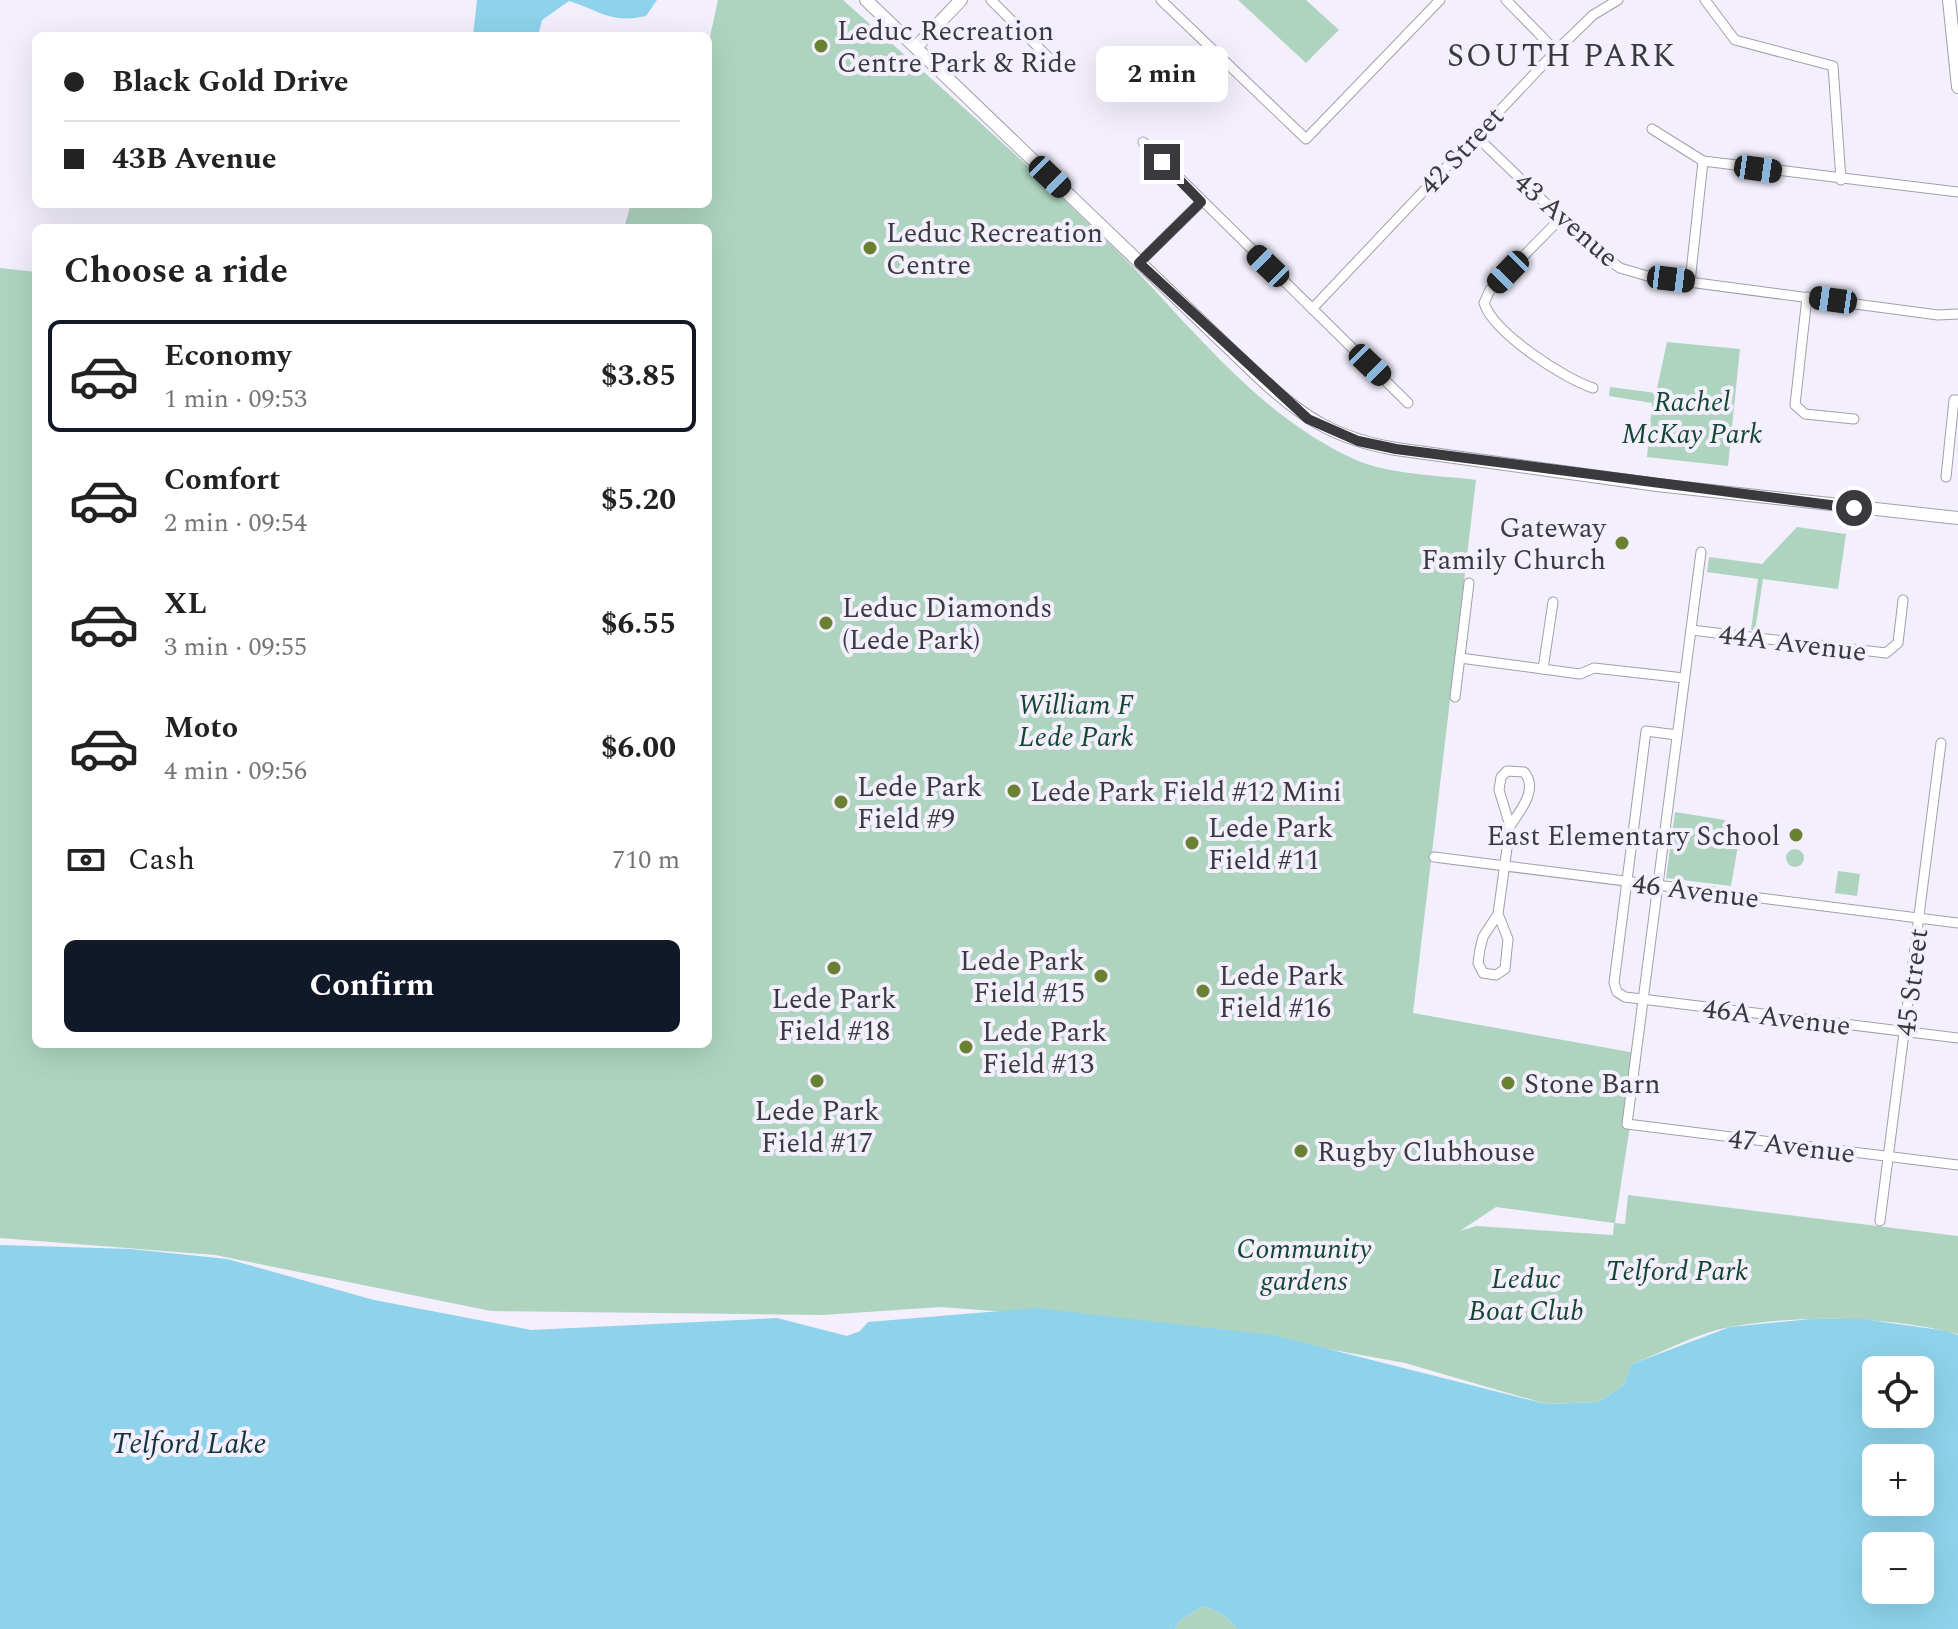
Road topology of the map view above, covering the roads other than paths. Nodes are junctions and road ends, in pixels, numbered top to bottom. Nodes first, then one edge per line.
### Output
1 (866, 0) edge
2 (961, 0) edge
3 (991, 0) edge
4 (1161, 0) edge
5 (1440, 0) edge
6 (1506, 0) edge
7 (1618, 0) edge
8 (1705, 0) edge
9 (1949, 0) edge
10 (916, 47) junction
11 (1556, 51) junction
12 (1057, 66) dead end
13 (1958, 78) edge
14 (1958, 87) edge
15 (1652, 129) dead end
16 (1475, 135) junction
17 (1143, 142) dead end
18 (1703, 161) junction
19 (1841, 180) junction
20 (1958, 192) edge
21 (1201, 202) junction
22 (1561, 218) junction
23 (1139, 263) junction
24 (1690, 282) junction
25 (1807, 297) junction
26 (1312, 309) junction
27 (1958, 314) edge
28 (1593, 388) dead end
29 (1958, 400) edge
30 (1408, 403) dead end
31 (1854, 419) dead end
32 (1946, 477) dead end
33 (1958, 518) edge
34 (1701, 552) dead end
35 (1469, 583) dead end
36 (1903, 600) dead end
37 (1553, 602) dead end
38 (1691, 630) junction
39 (1460, 658) junction
40 (1543, 669) junction
41 (1684, 678) junction
42 (1455, 697) dead end
43 (1677, 735) junction
44 (1941, 743) dead end
45 (1510, 826) junction
46 (1434, 857) dead end
47 (1505, 866) junction
48 (1626, 881) junction
49 (1658, 885) junction
50 (1498, 914) junction
51 (1919, 918) junction
52 (1958, 923) edge
53 (1643, 999) junction
54 (1905, 1032) junction
55 (1958, 1038) edge
56 (1887, 1157) junction
57 (1958, 1165) edge
58 (1880, 1221) dead end

1 - 10 main road
2 - 10 main road
3 - 12 street
4 - 5 street
6 - 11 street
7 - 11 street, 42 Street
8 - 19 street
9 - 13 main road
10 - 23 main road
11 - 16 street, 42 Street
13 - 14 main road
15 - 18 street
16 - 22 street, 43 Avenue
16 - 26 street, 42 Street
17 - 21 street
18 - 19 street
18 - 24 street
19 - 20 street
21 - 23 street
21 - 26 street
22 - 24 street, 43 Avenue
22 - 28 street
23 - 33 main road
24 - 25 street, 43 Avenue
25 - 27 street, 43 Avenue
25 - 31 street
26 - 30 street
29 - 32 street
34 - 38 street
35 - 39 street
36 - 38 street, 44A Avenue
37 - 40 street
38 - 41 street
39 - 40 street
39 - 42 street
40 - 41 street
41 - 43 street
43 - 48 street
43 - 49 street
44 - 51 street, 45 Street
45 - 45 street
45 - 47 street
46 - 47 street, 46 Avenue
47 - 48 street, 46 Avenue
47 - 50 street
48 - 49 street, 46 Avenue
48 - 53 street
49 - 51 street, 46 Avenue
49 - 53 street
50 - 50 street
51 - 52 street, 46 Avenue
51 - 54 street, 45 Street
53 - 54 street, 46A Avenue
53 - 56 street, 47 Avenue
54 - 55 street, 46A Avenue
54 - 56 street, 45 Street
56 - 57 street, 47 Avenue
56 - 58 street, 45 Street

